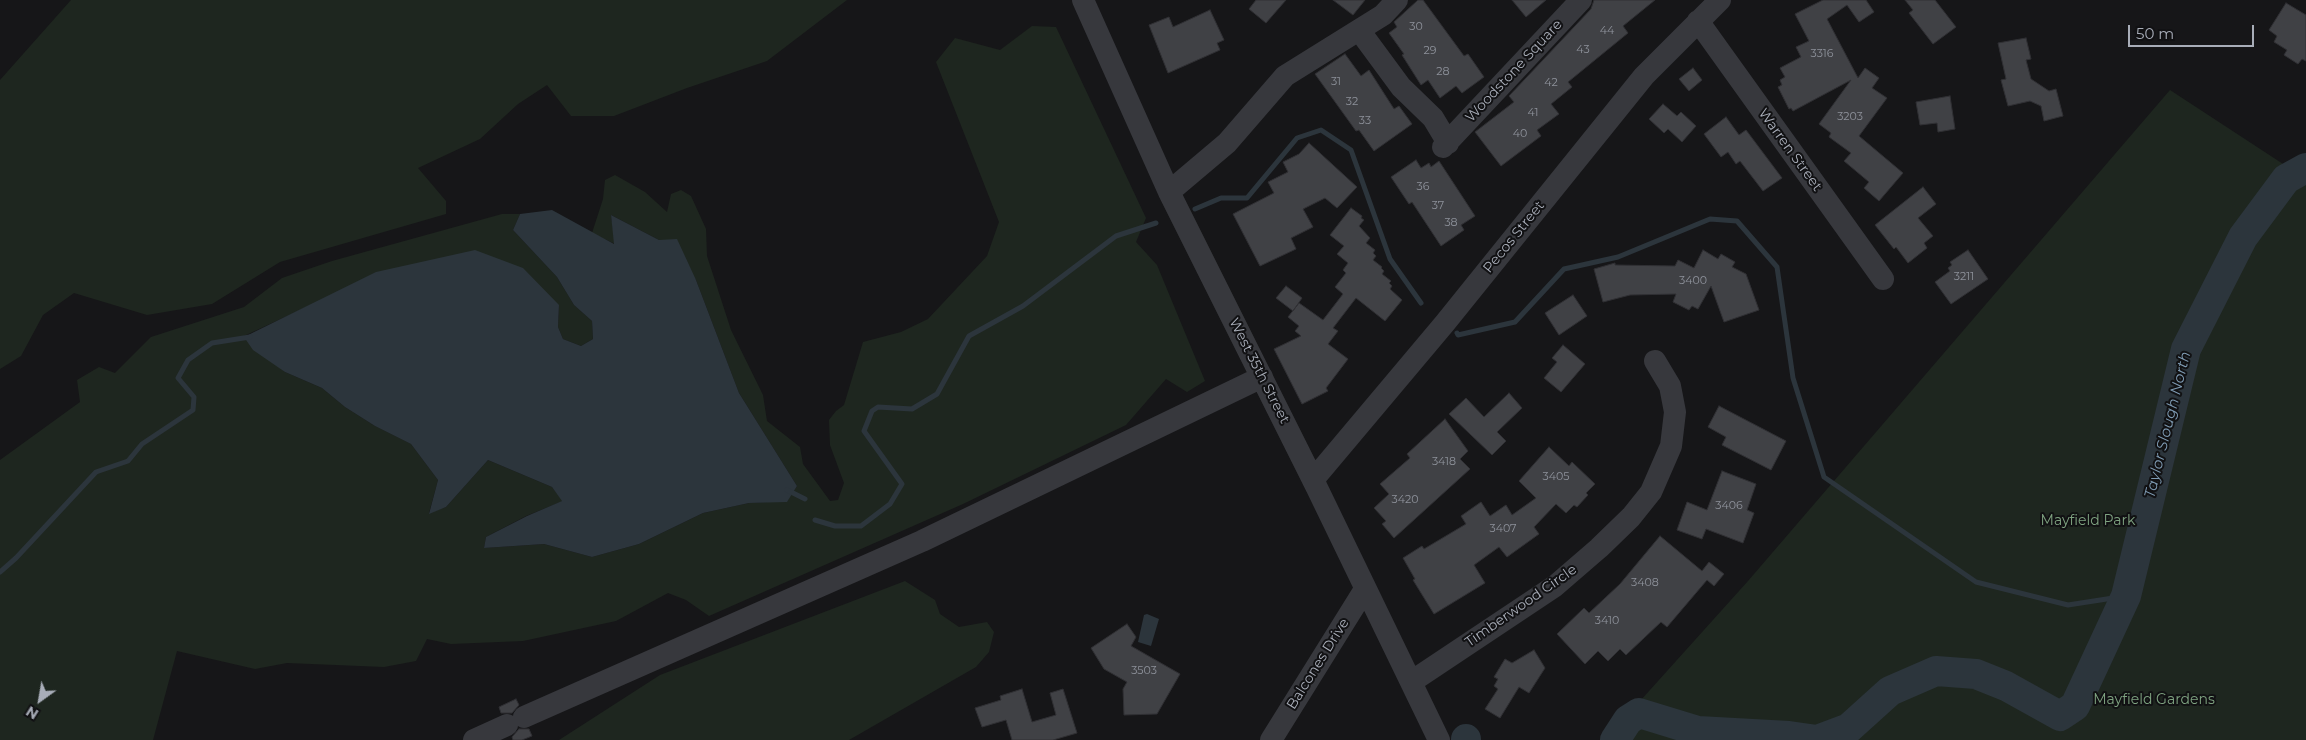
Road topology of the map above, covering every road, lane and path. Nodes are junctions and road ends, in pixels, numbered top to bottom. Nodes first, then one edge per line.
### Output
1 (1082, 0) edge
2 (1397, 0) edge
3 (1581, 0) edge
4 (1720, 0) edge
5 (1698, 21) junction
6 (1359, 30) junction
7 (1169, 192) junction
8 (1883, 279) dead end
9 (1655, 361) dead end
10 (1262, 377) junction
11 (1313, 480) junction
12 (1365, 589) junction
13 (1412, 682) junction
14 (474, 740) edge
15 (1271, 740) edge
16 (1440, 740) edge

1 - 7 street, West 35th Street
2 - 6 street
3 - 6 street, Woodstone Square
4 - 5 street, Pecos Street
5 - 8 street, Warren Street
5 - 11 street, Pecos Street
6 - 7 street
7 - 10 street, West 35th Street
9 - 13 street, Timberwood Circle
10 - 11 street, West 35th Street
10 - 14 street
11 - 12 street, West 35th Street
12 - 13 street, West 35th Street
12 - 15 street, Balcones Drive
13 - 16 street, West 35th Street

